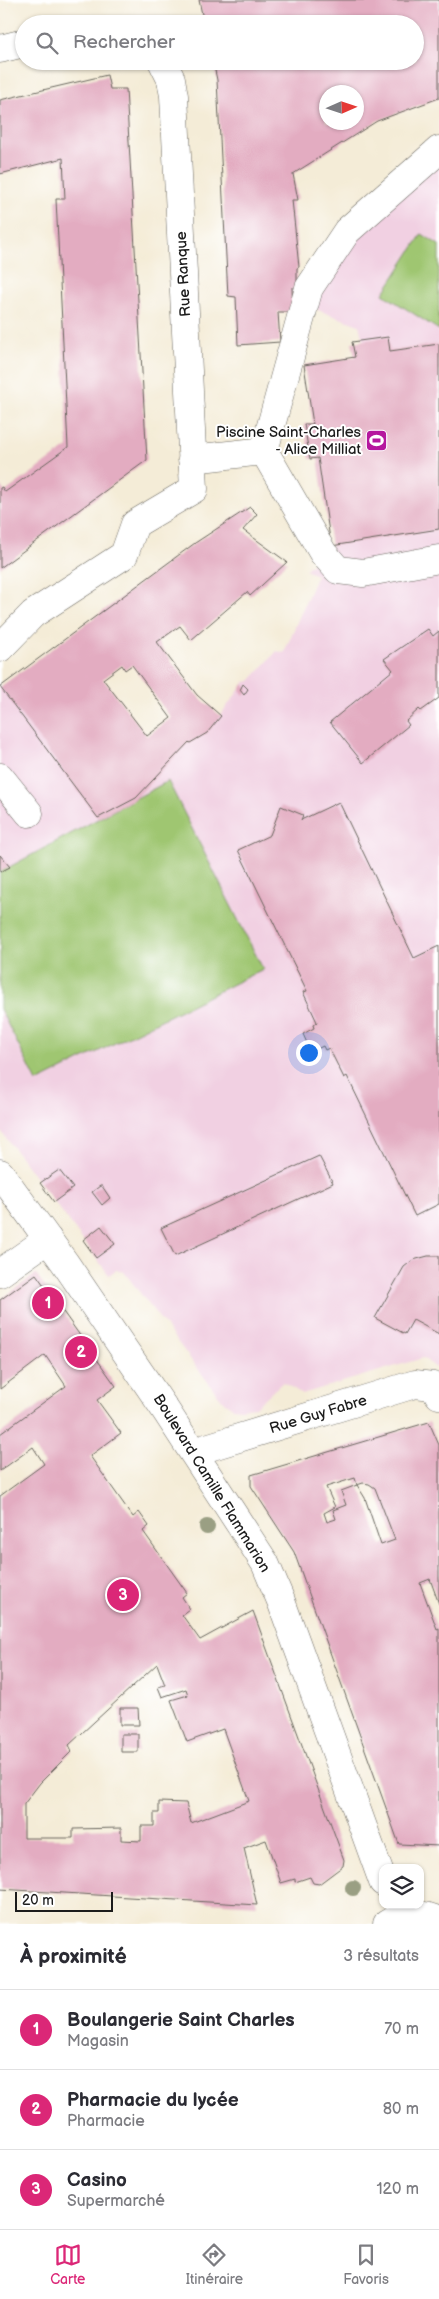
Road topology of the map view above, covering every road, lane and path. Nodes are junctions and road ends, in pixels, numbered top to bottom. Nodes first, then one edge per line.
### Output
1 (15, 45) edge
2 (0, 49) edge
3 (166, 70) edge
4 (439, 150) edge
5 (264, 451) junction
6 (192, 459) junction
7 (439, 559) edge
8 (0, 648) edge
9 (0, 777) edge
10 (29, 813) dead end
11 (0, 1173) edge
12 (48, 1239) junction
13 (0, 1273) edge
14 (437, 1386) edge
15 (193, 1452) junction
16 (379, 1871) edge
17 (391, 1916) edge
18 (439, 1921) edge

1 - 2 street
3 - 6 street, Rue Ranque
4 - 5 street
5 - 6 street
5 - 7 street
6 - 8 street, Rue Ranque
9 - 10 street
11 - 12 street, Boulevard Camille Flammarion
12 - 13 street
12 - 15 street, Boulevard Camille Flammarion
14 - 15 street, Rue Guy Fabre
15 - 16 street, Boulevard Camille Flammarion
17 - 18 street

